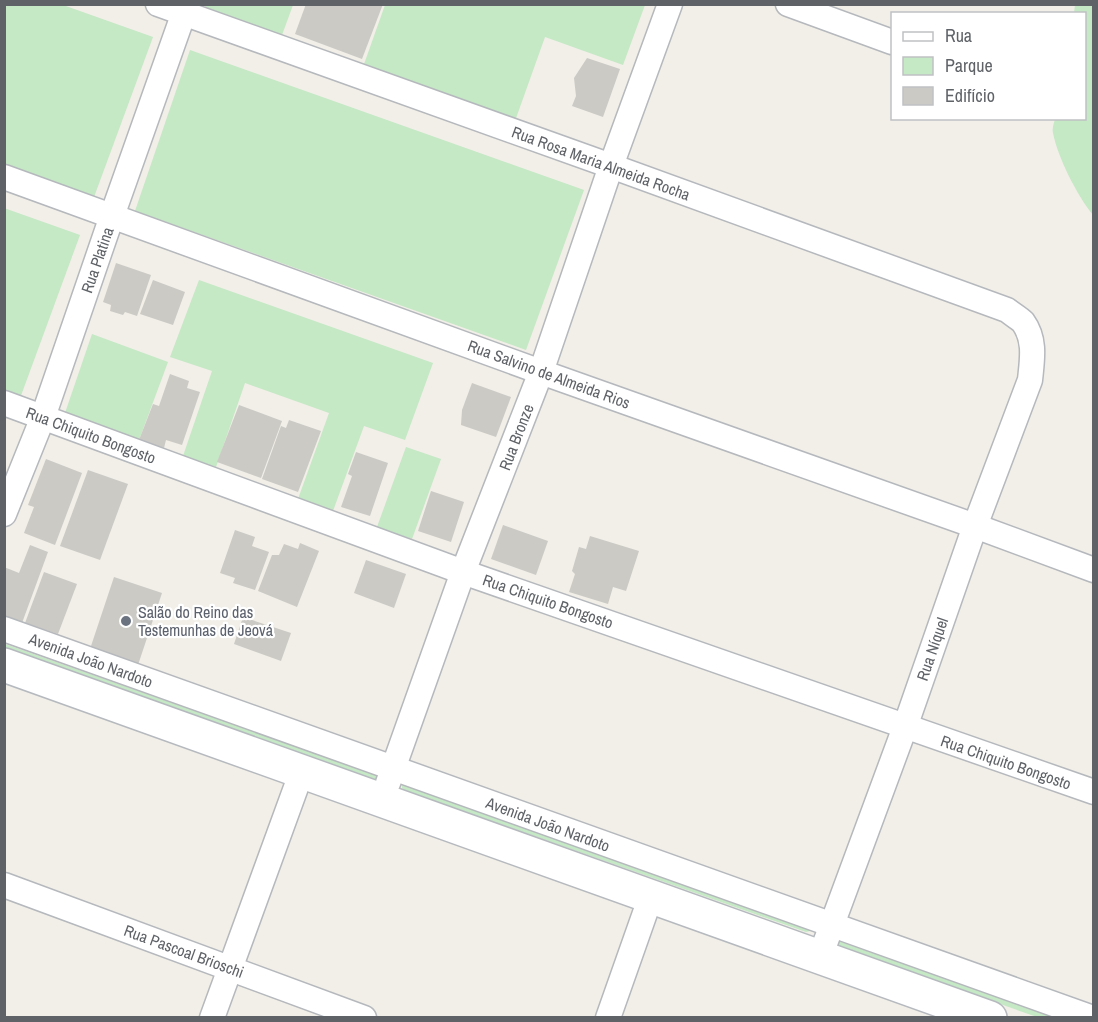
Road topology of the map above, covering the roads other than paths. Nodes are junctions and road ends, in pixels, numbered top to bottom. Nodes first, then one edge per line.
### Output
1 (158, 4) edge
2 (670, 4) edge
3 (788, 4) edge
4 (185, 9) edge
5 (891, 42) edge
6 (611, 166) junction
7 (4, 177) edge
8 (112, 216) junction
9 (1031, 338) joint
10 (541, 372) junction
11 (4, 404) edge
12 (43, 417) junction
13 (4, 514) edge
14 (975, 526) junction
15 (1094, 570) edge
16 (463, 572) junction
17 (4, 628) edge
18 (4, 665) edge
19 (905, 727) junction
20 (393, 768) junction
21 (302, 771) junction
22 (1094, 792) edge
23 (382, 800) junction
24 (4, 885) edge
25 (651, 896) junction
26 (832, 925) junction
27 (820, 957) junction
28 (231, 968) junction
29 (212, 1017) edge
30 (364, 1017) edge
31 (608, 1017) edge
32 (990, 1017) edge
33 (1093, 1017) edge

1 - 4 street, Rua Rosa Maria Almeida Rocha
2 - 6 street, Rua Bronze
3 - 5 street
4 - 6 street, Rua Rosa Maria Almeida Rocha
4 - 8 street, Rua Platina
6 - 9 street, Rua Rosa Maria Almeida Rocha
6 - 10 street, Rua Bronze
7 - 8 street, Rua Salvino de Almeida Rios
8 - 10 street, Rua Salvino de Almeida Rios
8 - 12 street, Rua Platina
9 - 14 street, Rua Níquel
10 - 14 street, Rua Salvino de Almeida Rios
10 - 16 street, Rua Bronze
11 - 12 street, Rua Chiquito Bongosto
12 - 13 street, Rua Platina
12 - 16 street, Rua Chiquito Bongosto
14 - 15 street, Rua Salvino de Almeida Rios
14 - 19 street, Rua Níquel
16 - 19 street, Rua Chiquito Bongosto
16 - 20 street, Rua Bronze
17 - 20 street, Avenida João Nardoto
18 - 21 street, Avenida João Nardoto
19 - 22 street, Rua Chiquito Bongosto
19 - 26 street, Rua Níquel
20 - 23 street, Rua Bronze
20 - 26 street, Avenida João Nardoto
21 - 23 street, Avenida João Nardoto
21 - 28 street
23 - 25 street, Avenida João Nardoto
24 - 28 street, Rua Pascoal Brioschi
25 - 27 street, Avenida João Nardoto
25 - 31 street
26 - 27 street, Rua Níquel
26 - 33 street, Avenida João Nardoto
27 - 32 street, Avenida João Nardoto
28 - 29 street
28 - 30 street, Rua Pascoal Brioschi

